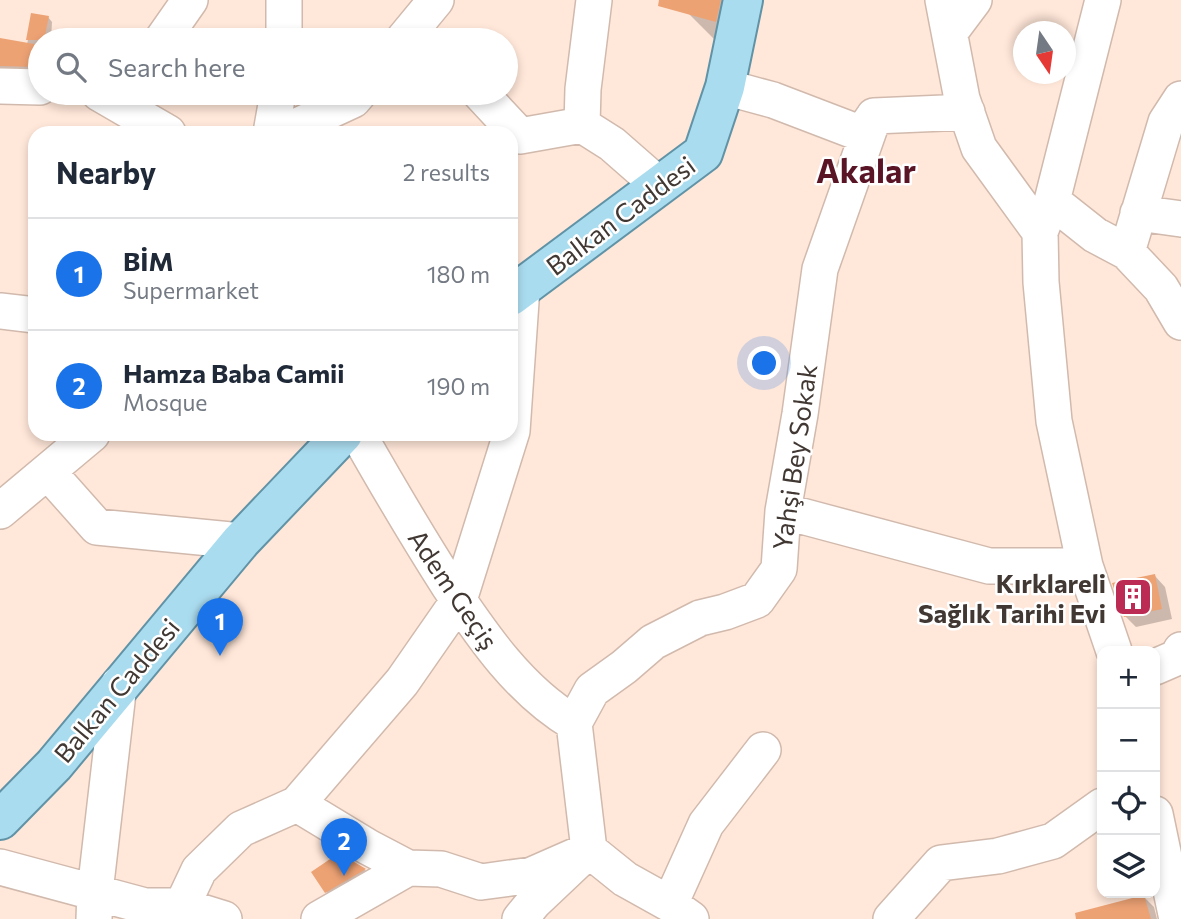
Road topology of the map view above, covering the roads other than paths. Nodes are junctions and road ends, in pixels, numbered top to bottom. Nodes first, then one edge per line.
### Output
1 (190, 0) edge
2 (284, 0) edge
3 (436, 0) edge
4 (594, 0) edge
5 (743, 0) edge
6 (974, 0) edge
7 (1103, 0) edge
8 (947, 16) edge
9 (170, 28) edge
10 (284, 28) edge
11 (413, 28) edge
12 (0, 86) edge
13 (28, 87) edge
14 (725, 87) junction
15 (1181, 99) edge
16 (120, 105) edge
17 (276, 105) edge
18 (342, 105) edge
19 (489, 105) edge
20 (967, 112) junction
21 (874, 116) junction
22 (582, 125) junction
23 (156, 126) edge
24 (272, 126) edge
25 (297, 126) edge
26 (506, 126) edge
27 (518, 137) edge
28 (660, 186) junction
29 (1138, 213) junction
30 (1046, 216) junction
31 (1181, 219) edge
32 (1127, 252) junction
33 (518, 291) edge
34 (0, 311) edge
35 (28, 313) edge
36 (1181, 322) edge
37 (84, 441) edge
38 (336, 441) edge
39 (362, 441) edge
40 (509, 441) edge
41 (48, 472) junction
42 (0, 511) edge
43 (783, 511) junction
44 (241, 541) junction
45 (1085, 566) junction
46 (459, 600) junction
47 (1112, 646) edge
48 (120, 684) junction
49 (574, 723) junction
50 (763, 750) dead end
51 (297, 804) junction
52 (1097, 810) edge
53 (0, 820) edge
54 (1159, 835) edge
55 (589, 849) junction
56 (0, 867) edge
57 (408, 868) junction
58 (95, 906) edge
59 (182, 906) junction
60 (681, 911) edge
61 (223, 919) edge
62 (319, 919) edge
63 (520, 919) edge
64 (891, 919) edge
65 (1177, 919) edge

1 - 9 street
2 - 10 street
3 - 11 street
4 - 22 street
5 - 14 main road, Balkan Caddesi
6 - 8 street
7 - 30 street
8 - 20 street
12 - 13 street
14 - 21 street
14 - 28 main road, Balkan Caddesi
15 - 29 street
16 - 23 street
17 - 24 street
18 - 25 street
19 - 26 street
20 - 21 street
20 - 30 street
21 - 43 street, Yahşi Bey Sokak
22 - 27 street
22 - 28 street
28 - 33 main road, Balkan Caddesi
29 - 31 street
29 - 32 street
30 - 32 street
30 - 45 street
32 - 36 street
34 - 35 street
37 - 41 street
38 - 44 main road, Balkan Caddesi
39 - 46 street, Adem Geçiş
40 - 46 street
41 - 42 street
41 - 44 street
43 - 45 street
43 - 49 street, Yahşi Bey Sokak
44 - 48 main road, Balkan Caddesi
45 - 47 street
46 - 49 street, Adem Geçiş
46 - 51 street
48 - 53 main road, Balkan Caddesi
48 - 58 street
49 - 55 street
50 - 60 street
51 - 57 street
51 - 59 street
52 - 64 street
54 - 65 street
55 - 57 street
55 - 60 street
55 - 63 street
56 - 58 street
57 - 62 street
58 - 59 street
59 - 61 street

